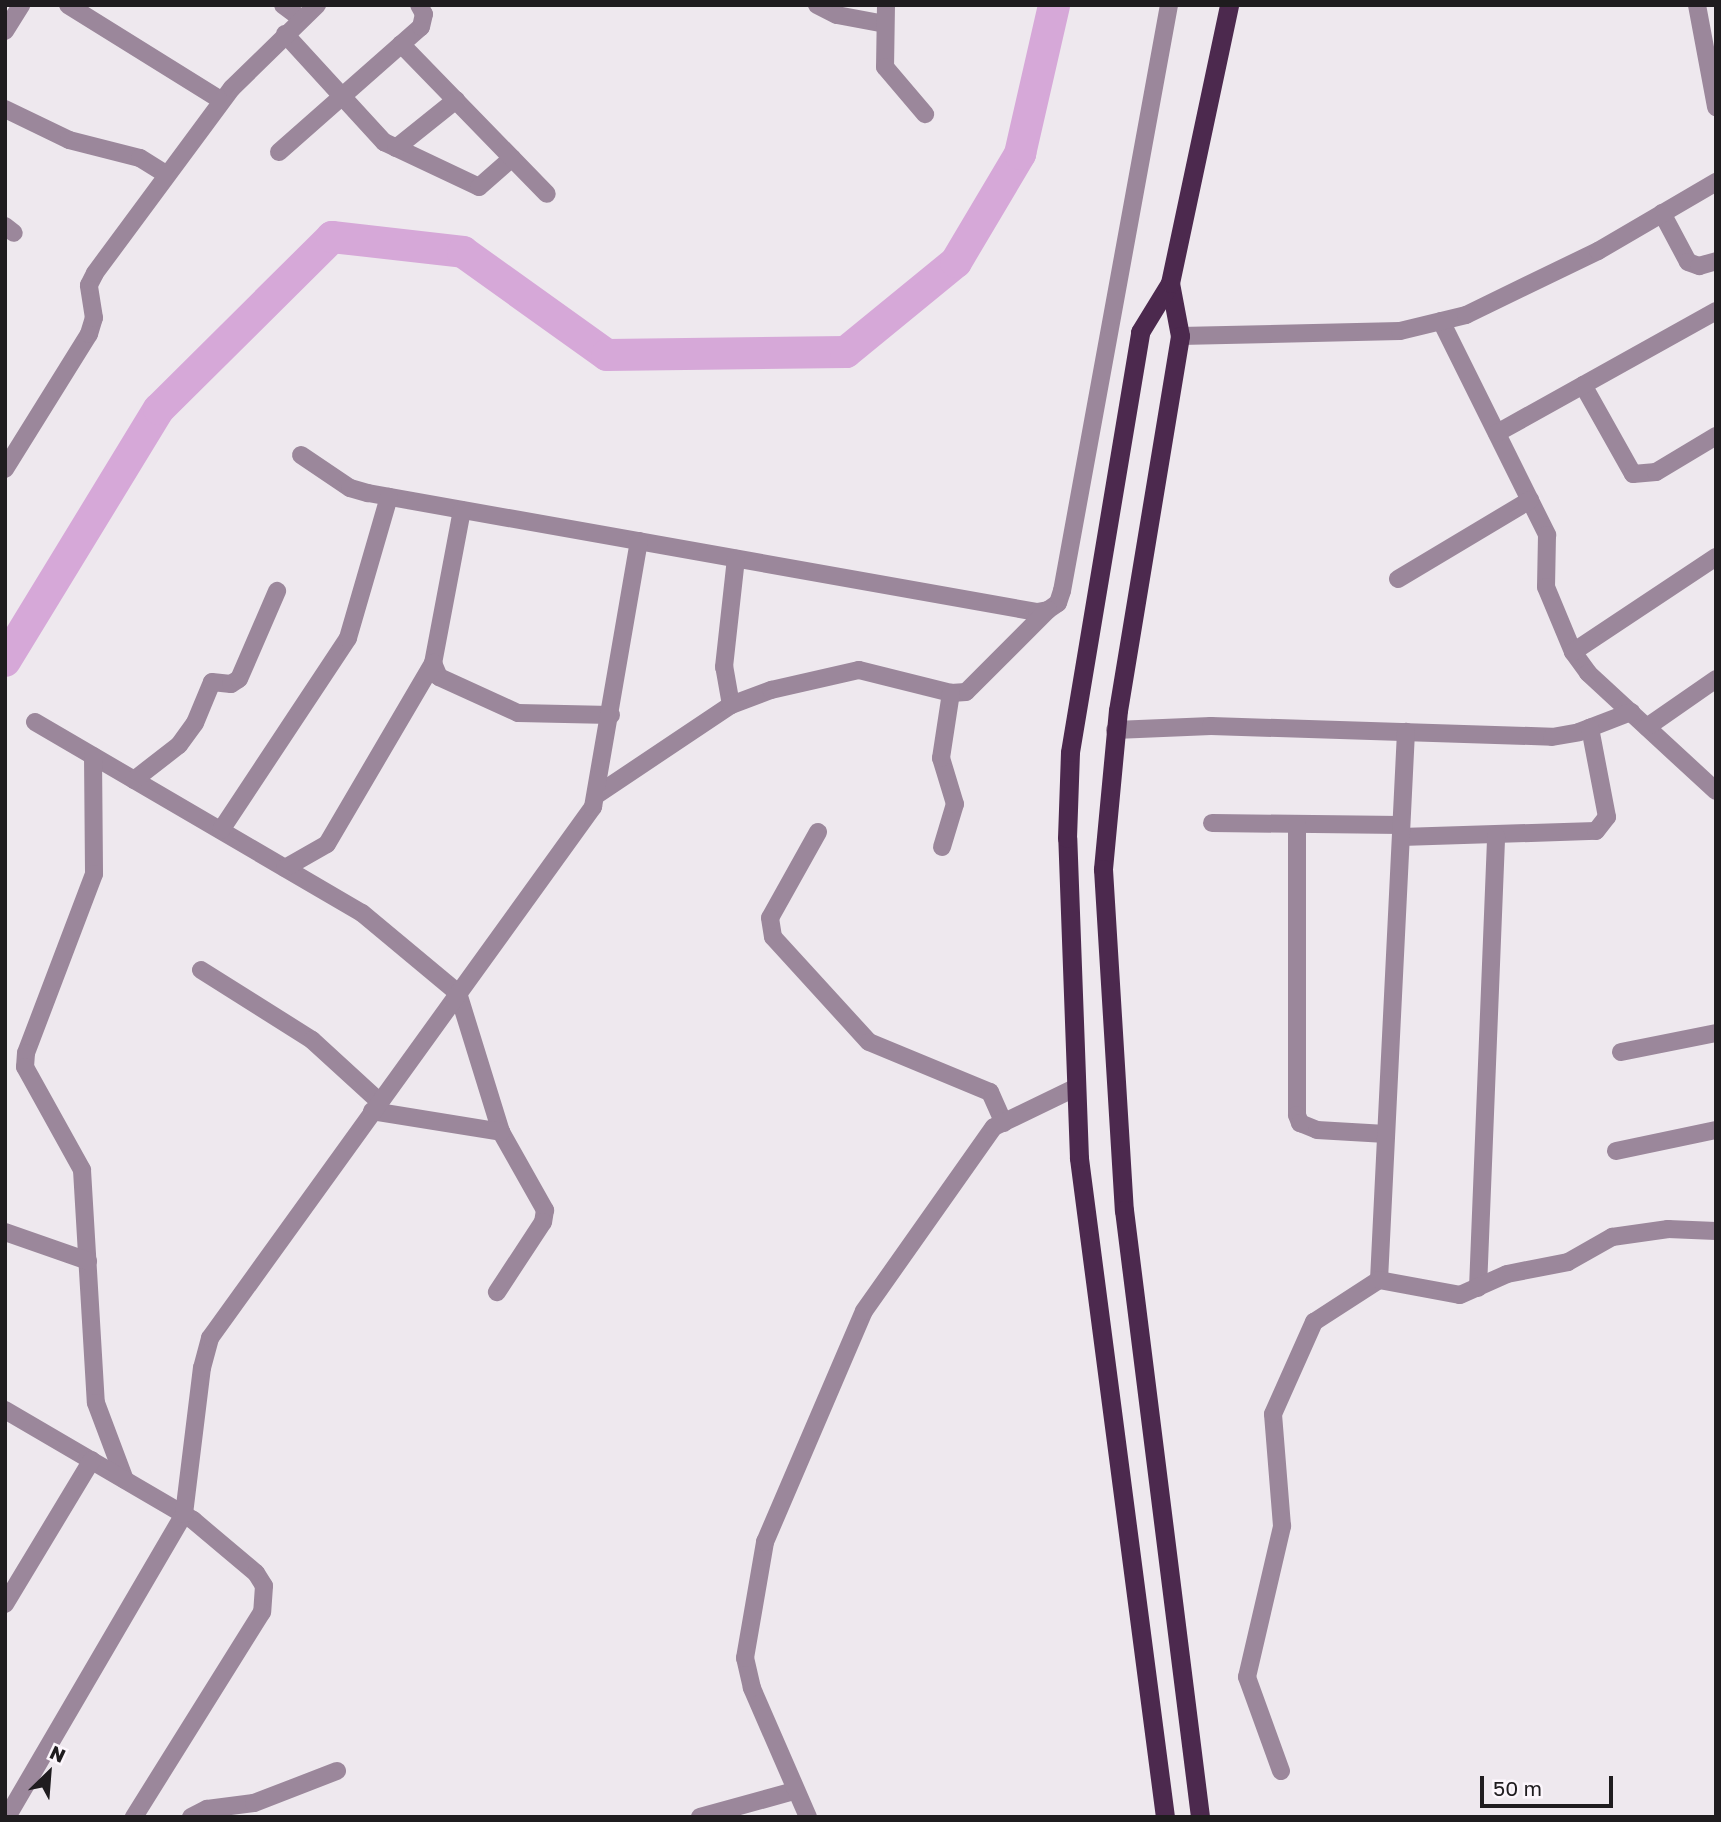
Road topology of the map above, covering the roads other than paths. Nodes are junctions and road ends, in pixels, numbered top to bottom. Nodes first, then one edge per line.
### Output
1 (21, 5) edge
2 (68, 5) edge
3 (283, 5) edge
4 (317, 5) edge
5 (419, 5) edge
6 (817, 5) edge
7 (886, 5) edge
8 (1169, 5) edge
9 (1229, 5) edge
10 (1697, 5) edge
11 (300, 18) junction
12 (885, 24) junction
13 (5, 32) edge
14 (285, 34) junction
15 (401, 44) junction
16 (342, 96) junction
17 (456, 100) junction
18 (222, 101) junction
19 (1716, 107) edge
20 (5, 109) edge
21 (925, 114) dead end
22 (396, 148) junction
23 (279, 152) dead end
24 (512, 158) junction
25 (166, 174) junction
26 (1716, 182) edge
27 (547, 194) dead end
28 (1662, 213) junction
29 (1716, 261) edge
30 (1170, 284) junction
31 (1716, 311) edge
32 (1441, 321) junction
33 (1180, 336) junction
34 (1583, 385) junction
35 (1497, 433) junction
36 (1716, 436) edge
37 (301, 455) dead end
38 (5, 469) edge
39 (389, 497) junction
40 (1530, 500) junction
41 (462, 510) junction
42 (639, 541) junction
43 (1716, 557) edge
44 (736, 559) junction
45 (1398, 579) dead end
46 (277, 591) dead end
47 (1048, 610) junction
48 (1573, 652) junction
49 (433, 663) junction
50 (1716, 679) edge
51 (951, 693) junction
52 (731, 705) junction
53 (1630, 712) junction
54 (611, 715) junction
55 (35, 722) dead end
56 (1647, 727) junction
57 (1590, 728) junction
58 (1115, 730) junction
59 (1406, 732) junction
60 (93, 756) junction
61 (134, 780) junction
62 (1716, 790) edge
63 (598, 794) junction
64 (1212, 823) dead end
65 (1297, 824) junction
66 (221, 830) junction
67 (1401, 831) junction
68 (818, 832) dead end
69 (1496, 836) junction
70 (942, 848) dead end
71 (285, 868) junction
72 (201, 970) dead end
73 (458, 993) junction
74 (1716, 1032) edge
75 (1621, 1052) dead end
76 (1075, 1088) junction
77 (376, 1107) junction
78 (1004, 1123) junction
79 (1716, 1130) edge
80 (501, 1132) junction
81 (1386, 1134) junction
82 (1616, 1151) dead end
83 (1716, 1231) edge
84 (5, 1232) edge
85 (88, 1261) junction
86 (1379, 1280) junction
87 (1478, 1289) junction
88 (497, 1292) dead end
89 (5, 1410) edge
90 (92, 1460) junction
91 (125, 1480) junction
92 (184, 1514) junction
93 (5, 1604) edge
94 (1281, 1770) dead end
95 (337, 1771) dead end
96 (794, 1791) junction
97 (7, 1817) edge
98 (134, 1817) edge
99 (191, 1817) edge
100 (700, 1817) edge
101 (808, 1817) edge
102 (1165, 1817) edge
103 (1200, 1817) edge

1 - 13 street
2 - 18 street
3 - 11 street
4 - 11 street
5 - 15 street
6 - 12 street
7 - 12 street
8 - 47 street
9 - 30 highway
10 - 19 street
11 - 14 street
12 - 21 street
14 - 16 street
14 - 18 street
15 - 16 street
15 - 17 street
16 - 22 street
16 - 23 street
17 - 22 street
17 - 24 street
18 - 25 street
20 - 25 street
22 - 24 street
24 - 27 street
25 - 38 street
26 - 28 street
28 - 29 street
28 - 32 street
30 - 33 highway
30 - 76 highway
31 - 34 street
32 - 33 street
32 - 35 street
33 - 58 highway
34 - 35 street
34 - 36 street
35 - 40 street
37 - 39 street
39 - 41 street
39 - 66 street
40 - 45 street
40 - 48 street
41 - 42 street
41 - 49 street
42 - 44 street
42 - 54 street
43 - 48 street
44 - 47 street
44 - 52 street
46 - 61 street
47 - 51 street
48 - 53 street
49 - 54 street
49 - 71 street
50 - 56 street
51 - 52 street
51 - 70 street
52 - 63 street
53 - 56 street
53 - 57 street
54 - 63 street
55 - 60 street
56 - 62 street
57 - 59 street
57 - 69 street
58 - 59 street
58 - 103 highway
59 - 67 street
60 - 61 street
60 - 85 street
61 - 66 street
63 - 73 street
64 - 65 street
65 - 67 street
65 - 81 street
66 - 71 street
67 - 69 street
67 - 81 street
68 - 78 street
69 - 87 street
71 - 73 street
72 - 77 street
73 - 77 street
73 - 80 street
74 - 75 street
76 - 78 street
76 - 102 highway
77 - 80 street
77 - 92 street
78 - 96 street
79 - 82 street
80 - 88 street
81 - 86 street
83 - 87 street
84 - 85 street
85 - 91 street
86 - 87 street
86 - 94 street
89 - 90 street
90 - 91 street
90 - 93 street
91 - 92 street
92 - 97 street
92 - 98 street
95 - 99 street
96 - 100 street
96 - 101 street

